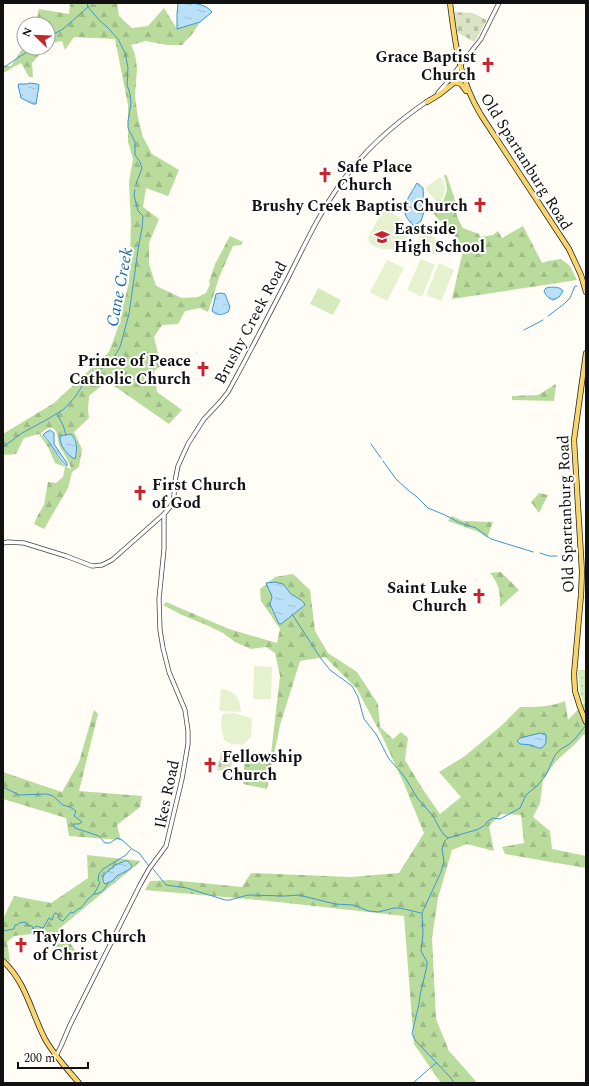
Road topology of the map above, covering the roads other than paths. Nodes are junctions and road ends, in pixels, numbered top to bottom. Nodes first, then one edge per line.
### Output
1 (450, 3) edge
2 (499, 3) edge
3 (460, 66) junction
4 (472, 99) junction
5 (427, 102) junction
6 (586, 292) edge
7 (586, 353) edge
8 (164, 514) junction
9 (3, 543) edge
10 (585, 720) edge
11 (3, 961) edge
12 (56, 1056) junction
13 (79, 1083) edge

1 - 3 main road
2 - 3 street
3 - 4 main road, Old Spartanburg Road
3 - 5 street, Brushy Creek Road
4 - 5 main road
4 - 6 main road, Old Spartanburg Road
5 - 8 street, Brushy Creek Road
7 - 10 main road, Old Spartanburg Road
8 - 9 street, Brushy Creek Road
8 - 12 street, Ikes Road
11 - 12 main road
12 - 13 main road

